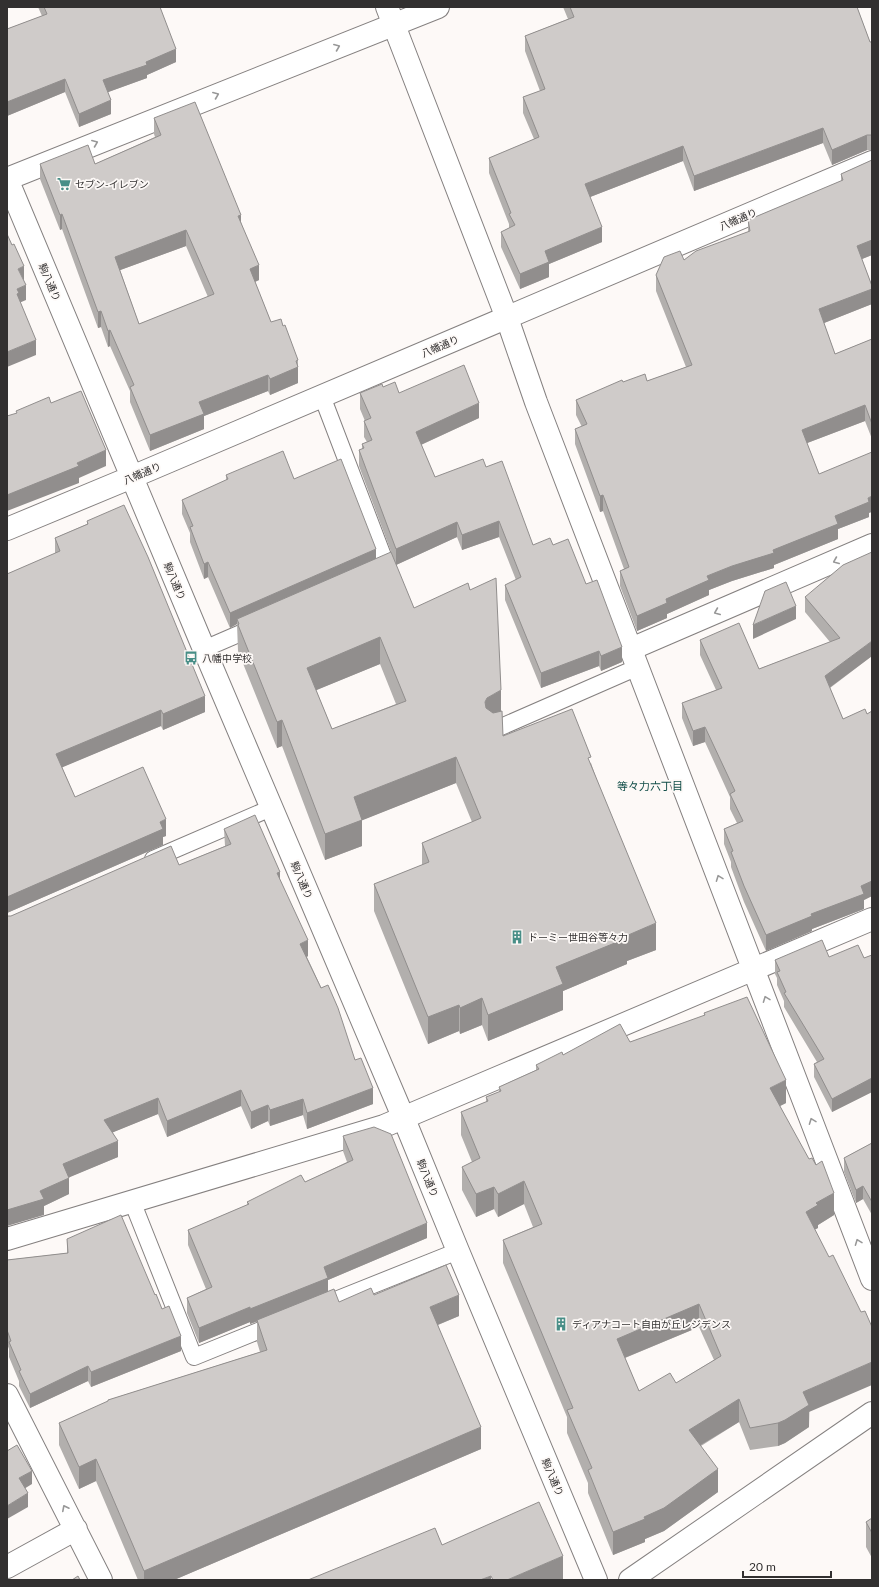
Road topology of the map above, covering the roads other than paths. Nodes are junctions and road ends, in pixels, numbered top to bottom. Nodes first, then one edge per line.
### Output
1 (438, 7) edge
2 (390, 16) edge
3 (872, 162) edge
4 (7, 179) edge
5 (507, 318) junction
6 (322, 396) junction
7 (132, 477) junction
8 (7, 529) edge
9 (872, 545) edge
10 (366, 578) edge
11 (271, 620) edge
12 (204, 649) junction
13 (634, 658) junction
14 (494, 730) edge
15 (271, 808) junction
16 (139, 865) edge
17 (872, 919) edge
18 (754, 970) junction
19 (404, 1119) junction
20 (132, 1201) junction
21 (7, 1239) edge
22 (458, 1251) junction
23 (872, 1279) edge
24 (7, 1396) edge
25 (872, 1413) edge
26 (76, 1529) junction
27 (7, 1567) edge
28 (101, 1580) edge
29 (596, 1580) edge
30 (630, 1580) edge

1 - 2 street
4 -> 2 street
2 - 5 street
3 - 5 street, 八幡通り
4 - 7 street, 駒八通り
5 - 6 street, 八幡通り
5 - 13 street
6 - 7 street, 八幡通り
6 - 10 lane
7 - 8 street, 八幡通り
7 - 12 street, 駒八通り
9 -> 13 street
11 - 12 lane
12 - 15 street, 駒八通り
13 - 14 lane
18 -> 13 street
15 - 16 lane
15 - 19 street, 駒八通り
17 - 18 street
18 - 19 street
23 -> 18 street
19 - 20 street
19 - 22 street, 駒八通り
20 - 21 street
20 - 22 lane
22 - 29 street, 駒八通り
26 -> 24 street
25 - 30 street
26 - 27 street
26 - 28 street

